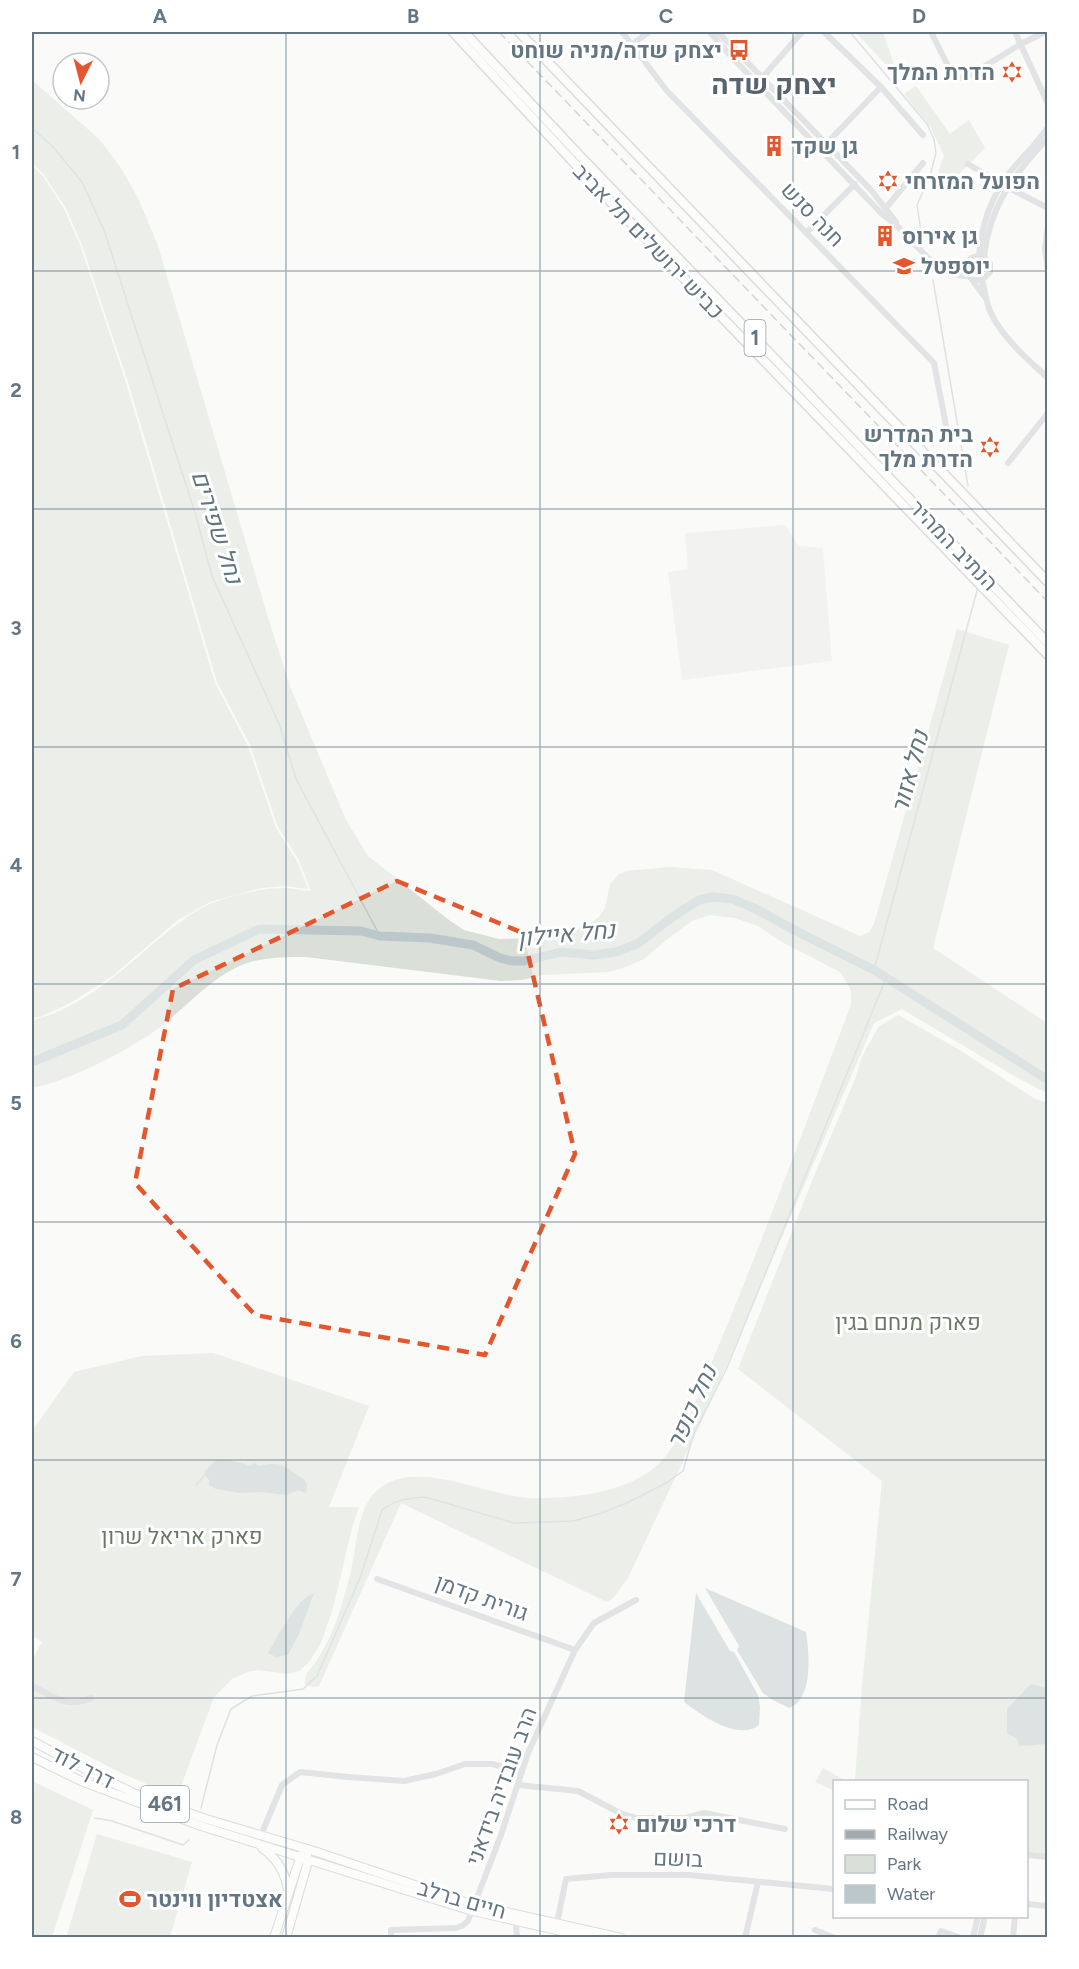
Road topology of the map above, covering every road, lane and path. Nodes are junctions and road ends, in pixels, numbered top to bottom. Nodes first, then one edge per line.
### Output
1 (453, 32) edge
2 (464, 32) edge
3 (519, 32) edge
4 (622, 32) edge
5 (649, 32) edge
6 (710, 32) edge
7 (718, 32) edge
8 (802, 32) edge
9 (824, 32) edge
10 (931, 32) edge
11 (1015, 32) edge
12 (1045, 32) edge
13 (1021, 44) junction
14 (631, 45) junction
15 (763, 77) junction
16 (881, 87) junction
17 (1047, 104) edge
18 (1047, 128) edge
19 (923, 135) dead end
20 (1047, 138) edge
21 (826, 144) junction
22 (923, 163) dead end
23 (968, 164) dead end
24 (859, 179) junction
25 (854, 185) junction
26 (1004, 185) junction
27 (1047, 208) edge
28 (884, 211) junction
29 (1047, 224) edge
30 (806, 233) junction
31 (981, 256) junction
32 (1047, 271) edge
33 (969, 275) junction
34 (982, 280) junction
35 (987, 301) junction
36 (1047, 378) edge
37 (1047, 413) edge
38 (948, 436) dead end
39 (1008, 463) dead end
40 (1047, 582) edge
41 (1047, 643) edge
42 (1047, 655) edge
43 (377, 1579) dead end
44 (636, 1600) dead end
45 (575, 1650) junction
46 (32, 1686) edge
47 (91, 1698) dead end
48 (32, 1741) edge
49 (32, 1757) edge
50 (522, 1772) junction
51 (518, 1785) junction
52 (785, 1829) dead end
53 (261, 1835) junction
54 (253, 1843) junction
55 (306, 1849) junction
56 (1028, 1855) edge
57 (299, 1857) junction
58 (1047, 1857) edge
59 (308, 1859) junction
60 (330, 1866) junction
61 (303, 1878) junction
62 (758, 1882) junction
63 (833, 1888) edge
64 (288, 1893) junction
65 (1028, 1904) edge
66 (1047, 1906) edge
67 (460, 1907) junction
68 (474, 1908) junction
69 (978, 1918) edge
70 (985, 1918) edge
71 (1015, 1918) edge
72 (557, 1923) junction
73 (462, 1926) junction
74 (516, 1926) dead end
75 (815, 1930) dead end
76 (563, 1931) junction
77 (586, 1936) edge
78 (274, 1938) edge
79 (286, 1938) edge
80 (391, 1938) edge
81 (517, 1938) edge
82 (572, 1938) edge
83 (621, 1938) edge
84 (745, 1938) edge
85 (835, 1938) edge
86 (939, 1938) edge
87 (962, 1938) edge
88 (973, 1938) edge
89 (980, 1938) edge
90 (1013, 1938) edge

1 - 42 highway, כביש ירושלים תל אביב / 1
2 - 41 highway, הנתיב המהיר / 1
3 - 40 highway, 1
4 - 14 street, חנה סנש
5 - 14 street
6 - 25 street
7 - 15 street
8 - 15 street
9 - 16 street
10 - 13 street
11 - 13 street
12 - 13 street
13 - 17 street
14 - 30 street, חנה סנש
15 - 21 street
16 - 19 street
16 - 21 street
18 - 26 street
20 - 26 street
21 - 24 street
22 - 28 street
23 - 26 street
24 - 25 street
24 - 28 street
25 - 28 street
25 - 30 street
26 - 27 street
26 - 31 street
28 - 33 street
29 - 32 street
30 - 38 street, חנה סנש
31 - 33 street
31 - 34 street
33 - 34 street
33 - 35 street
34 - 35 street
35 - 36 street
37 - 39 street
43 - 45 street, גורית קדמן
44 - 45 street, הרב עובדיה בידאני
45 - 50 street, הרב עובדיה בידאני
46 - 47 street
48 - 53 main road, דרך לוד / 461
49 - 54 main road, דרך לוד / 461
50 - 51 street, הרב עובדיה בידאני
50 - 53 street
51 - 52 street
51 - 68 street, הרב עובדיה בידאני
53 - 55 main road, דרך לוד / 461
54 - 57 main road, דרך לוד / 461
54 - 64 main road
55 - 57 main road
55 - 59 main road
55 - 68 main road, חיים ברלב / 461
56 - 58 street
57 - 59 main road, דרך לוד / 461
57 - 64 main road
59 - 60 main road, חיים ברלב / 461
59 - 61 main road
60 - 61 main road
60 - 67 main road, חיים ברלב / 461
61 - 79 main road
62 - 63 street, בושם
62 - 72 street, בושם
62 - 84 street
64 - 78 main road
65 - 66 street
67 - 68 main road, חיים ברלב / 461
67 - 73 street
68 - 72 main road, חיים ברלב / 461
68 - 73 street, הרב עובדיה בידאני
68 - 76 main road, חיים ברלב / 461
69 - 88 street
70 - 89 street
71 - 90 street
72 - 77 main road, חיים ברלב / 461
73 - 80 street
74 - 81 street
75 - 85 street
76 - 77 main road, חיים ברלב / 461
76 - 82 main road
77 - 83 main road, חיים ברלב / 461
86 - 87 street

